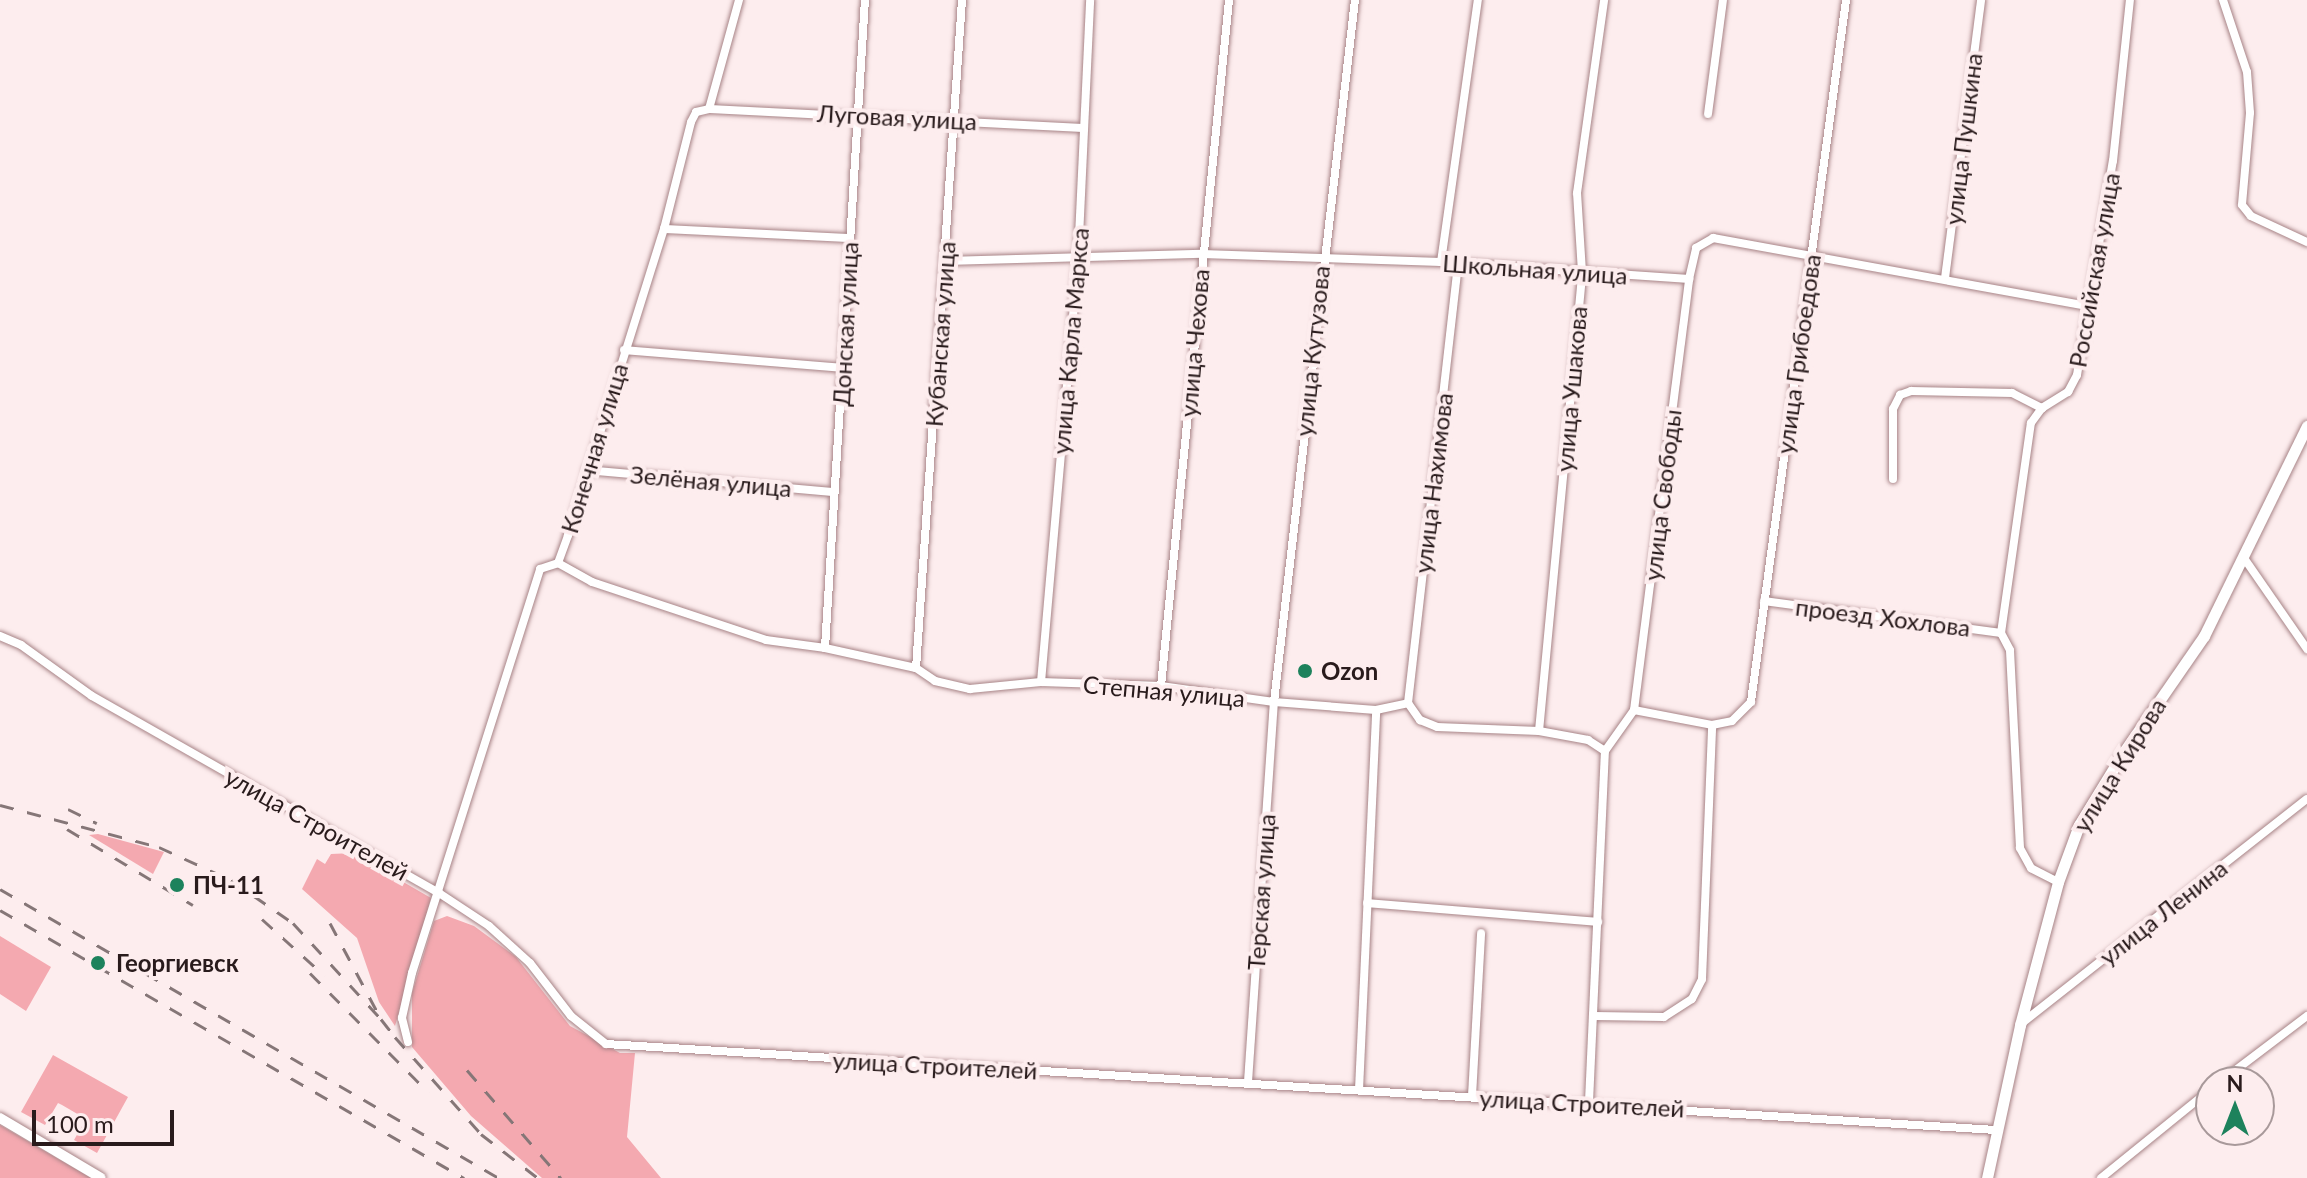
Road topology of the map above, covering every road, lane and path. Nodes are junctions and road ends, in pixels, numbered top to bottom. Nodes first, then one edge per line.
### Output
1 (739, 0) edge
2 (865, 0) edge
3 (962, 0) edge
4 (1090, 0) edge
5 (1229, 0) edge
6 (1355, 0) edge
7 (1478, 0) edge
8 (1604, 0) edge
9 (1723, 0) edge
10 (1846, 0) edge
11 (1981, 0) edge
12 (2130, 0) edge
13 (2223, 0) edge
14 (709, 109) junction
15 (1708, 114) dead end
16 (857, 115) junction
17 (954, 120) junction
18 (1084, 128) junction
19 (664, 229) junction
20 (849, 238) junction
21 (2307, 242) edge
22 (1202, 254) junction
23 (1078, 258) junction
24 (1812, 258) junction
25 (1322, 260) junction
26 (946, 261) junction
27 (1441, 262) junction
28 (1458, 263) junction
29 (1582, 272) junction
30 (1945, 278) junction
31 (1689, 279) junction
32 (2089, 306) junction
33 (624, 350) junction
34 (843, 368) junction
35 (2042, 408) junction
36 (2307, 426) edge
37 (587, 470) junction
38 (1893, 479) dead end
39 (834, 492) junction
40 (2244, 558) junction
41 (558, 563) junction
42 (1764, 601) junction
43 (2001, 633) junction
44 (0, 636) edge
45 (825, 648) junction
46 (2307, 649) edge
47 (916, 668) junction
48 (1041, 682) junction
49 (1161, 686) junction
50 (1274, 702) junction
51 (1408, 703) junction
52 (1376, 710) junction
53 (1634, 710) junction
54 (1712, 725) junction
55 (1539, 731) junction
56 (1605, 751) junction
57 (2307, 799) edge
58 (2058, 882) junction
59 (439, 893) junction
60 (1367, 903) junction
61 (1598, 922) junction
62 (1481, 933) dead end
63 (1594, 1016) junction
64 (2307, 1016) edge
65 (2020, 1025) junction
66 (408, 1042) dead end
67 (2241, 1066) edge
68 (1248, 1082) junction
69 (1359, 1090) junction
70 (1472, 1096) junction
71 (1589, 1102) junction
72 (2195, 1102) edge
73 (0, 1118) edge
74 (1998, 1130) junction
75 (101, 1178) edge
76 (1987, 1178) edge
77 (2101, 1178) edge

1 - 14 street, Конечная улица
2 - 16 street, Донская улица
3 - 17 street, Кубанская улица
4 - 18 street, улица Карла Маркса
5 - 22 street, улица Чехова
6 - 25 street, улица Кутузова
7 - 27 street
8 - 29 street, улица Ушакова
9 - 15 street
10 - 24 street, улица Грибоедова
11 - 30 street, улица Пушкина
12 - 32 street, Российская улица
13 - 21 street
14 - 16 street, Луговая улица
14 - 19 street, Конечная улица
16 - 17 street, Луговая улица
16 - 20 street, Донская улица
17 - 18 street, Луговая улица
17 - 26 street, Кубанская улица
18 - 23 street, улица Карла Маркса
19 - 20 street
19 - 33 street, Конечная улица
20 - 34 street, Донская улица
22 - 23 street, Школьная улица
22 - 25 street, Школьная улица
22 - 49 street, улица Чехова
23 - 26 street, Школьная улица
23 - 48 street, улица Карла Маркса
24 - 30 street
24 - 31 street
24 - 42 street, улица Грибоедова
25 - 27 street, Школьная улица
25 - 50 street, улица Кутузова
26 - 47 street, Кубанская улица
27 - 28 street, Школьная улица
28 - 29 street, Школьная улица
28 - 51 street, улица Нахимова
29 - 31 street, Школьная улица
29 - 55 street, улица Ушакова
30 - 32 street
31 - 53 street, улица Свободы
32 - 35 street, Российская улица
33 - 34 street
33 - 37 street, Конечная улица
34 - 39 street, Донская улица
35 - 38 street
35 - 43 street, Российская улица
36 - 40 main road, улица Кирова
37 - 39 street, Зелёная улица
37 - 41 street, Конечная улица
39 - 45 street, Донская улица
40 - 46 street
40 - 58 main road, улица Кирова
41 - 45 street, Степная улица
41 - 59 street, Конечная улица
42 - 43 street, проезд Хохлова
42 - 54 street, улица Грибоедова
43 - 58 street, Российская улица
44 - 59 street, улица Строителей
45 - 47 street, Степная улица
47 - 48 street, Степная улица
48 - 49 street, Степная улица
49 - 50 street, Степная улица
50 - 52 street, Степная улица
50 - 68 street, Терская улица
51 - 52 street, Степная улица
51 - 55 street
52 - 60 street
53 - 54 street
53 - 56 street
54 - 63 street
55 - 56 street
56 - 61 street
57 - 65 street, улица Ленина
58 - 65 main road, улица Кирова
59 - 66 street
59 - 68 street, улица Строителей
60 - 61 street
60 - 69 street
61 - 63 street
62 - 70 street
63 - 71 street
64 - 67 street
65 - 74 main road, улица Кирова
68 - 69 street, улица Строителей
69 - 70 street, улица Строителей
70 - 71 street, улица Строителей
71 - 74 street, улица Строителей
72 - 77 street
73 - 75 street
74 - 76 main road, улица Кирова

